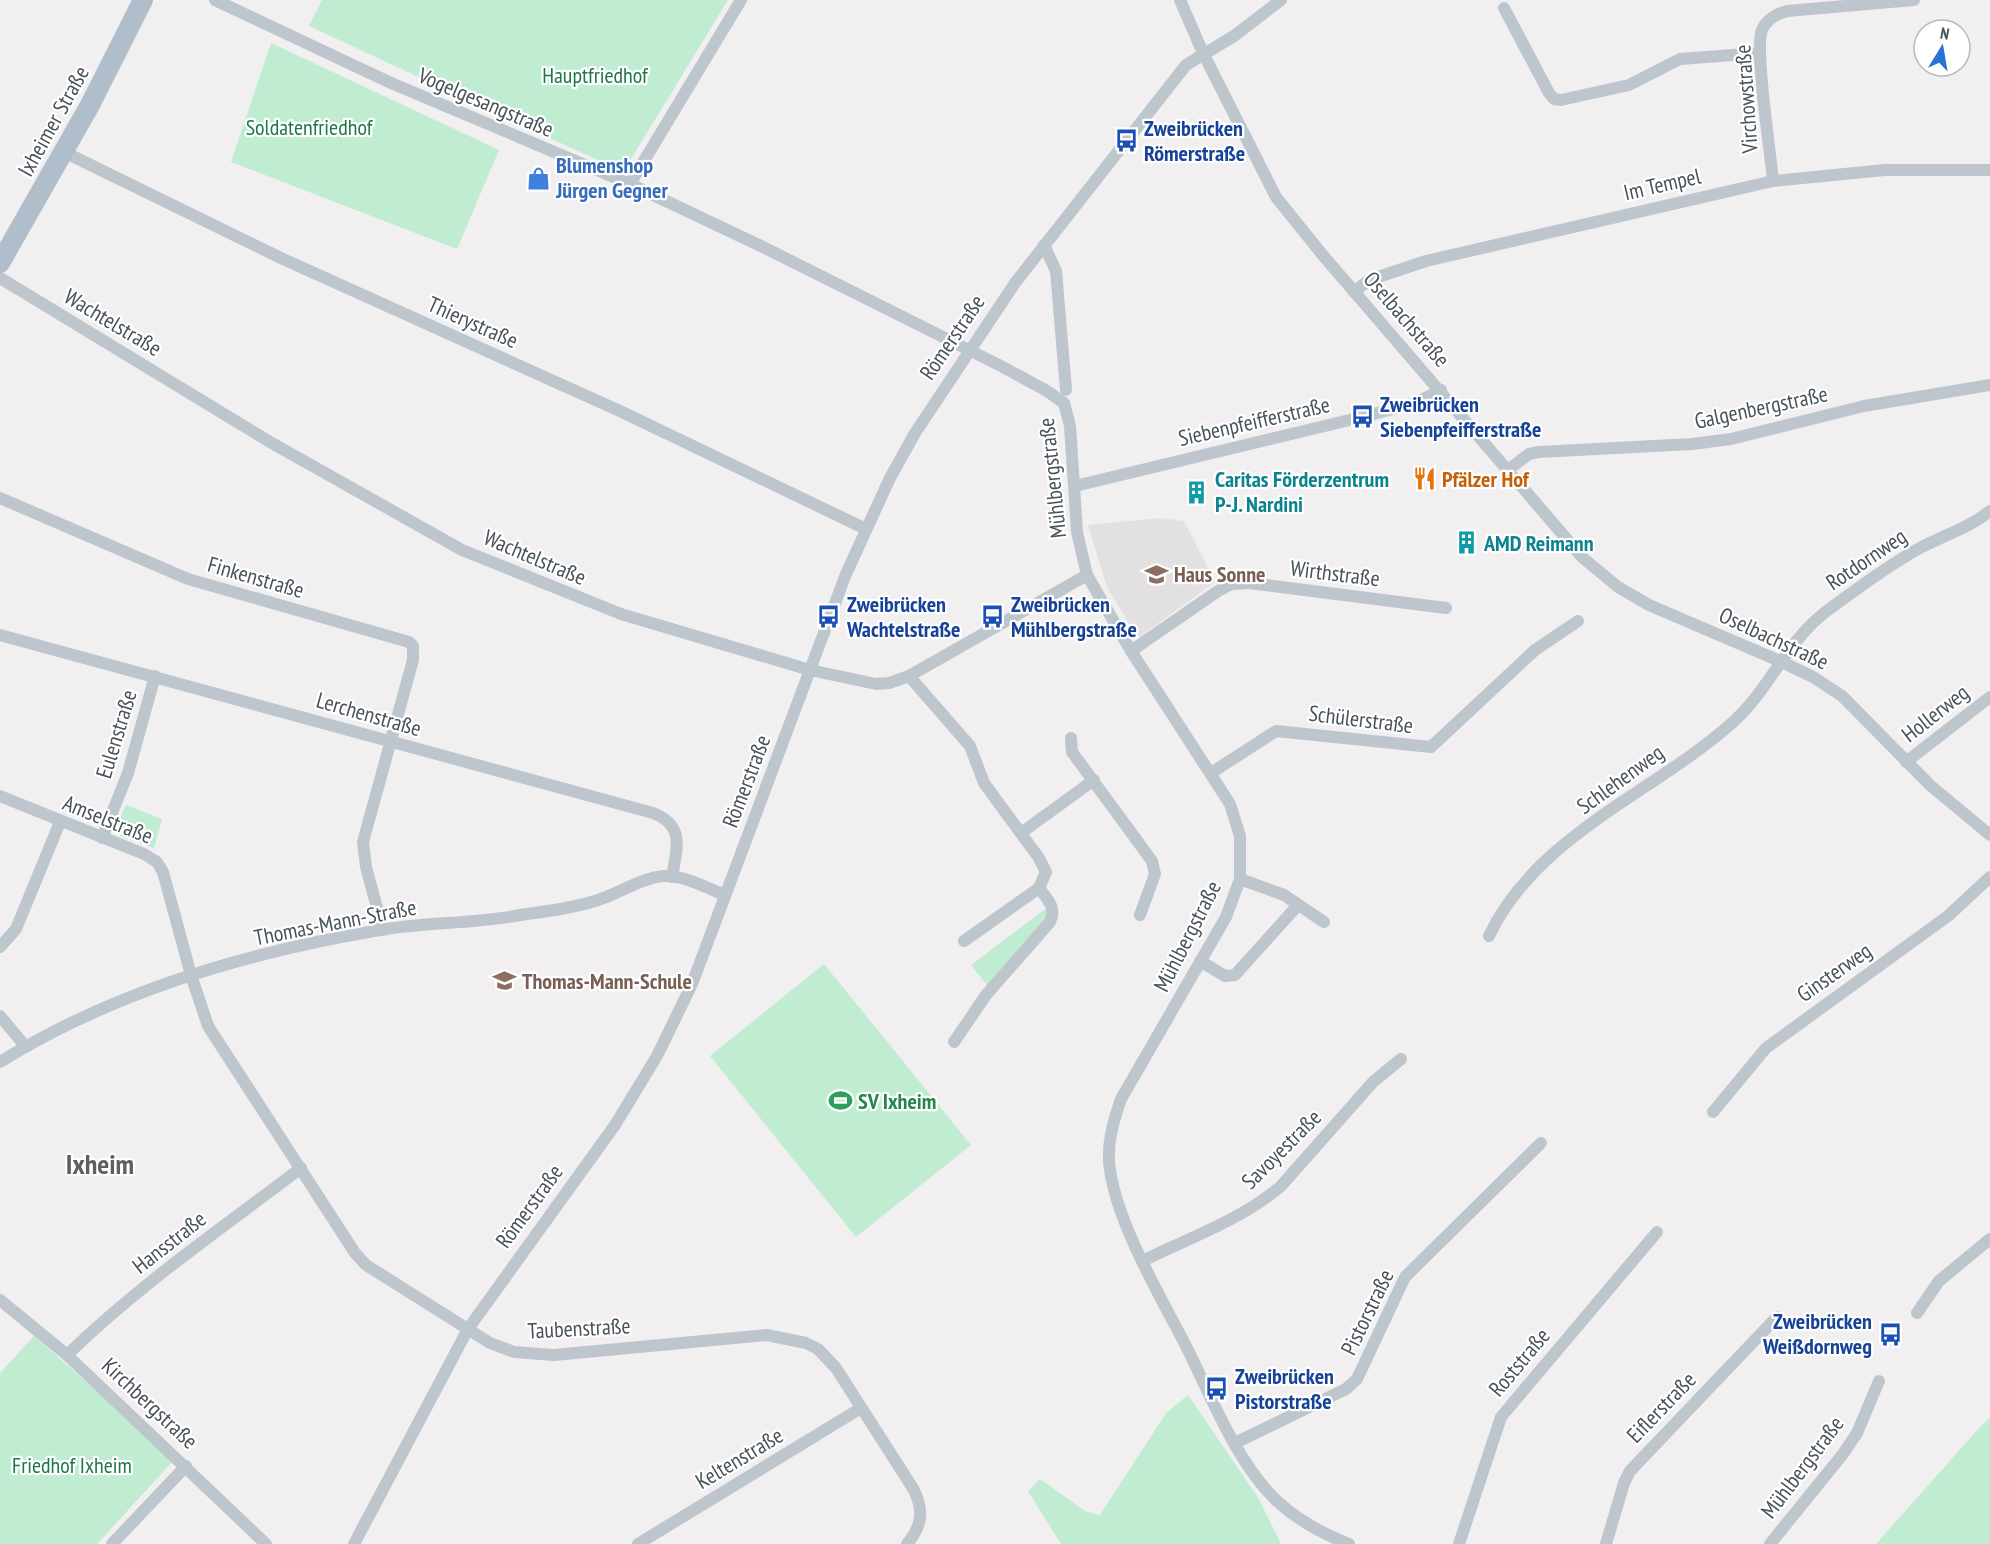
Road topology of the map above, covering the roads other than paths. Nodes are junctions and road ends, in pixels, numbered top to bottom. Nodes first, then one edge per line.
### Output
1 (143, 0) edge
2 (215, 0) edge
3 (741, 0) edge
4 (1180, 0) edge
5 (1281, 0) edge
6 (1914, 0) edge
7 (1504, 8) dead end
8 (1760, 52) junction
9 (1203, 53) junction
10 (64, 152) junction
11 (1990, 170) edge
12 (1773, 182) junction
13 (630, 184) junction
14 (1044, 245) junction
15 (0, 263) edge
16 (0, 278) edge
17 (1354, 292) junction
18 (968, 350) junction
19 (1990, 385) edge
20 (1066, 390) dead end
21 (1441, 390) junction
22 (1508, 470) junction
23 (1075, 486) junction
24 (0, 498) edge
25 (1990, 511) edge
26 (866, 530) junction
27 (1087, 575) junction
28 (1446, 608) dead end
29 (1578, 621) dead end
30 (0, 635) edge
31 (1131, 651) junction
32 (1782, 662) junction
33 (810, 670) junction
34 (155, 676) junction
35 (909, 676) junction
36 (1990, 697) edge
37 (1071, 738) dead end
38 (391, 742) junction
39 (1906, 762) junction
40 (1210, 773) junction
41 (1094, 780) junction
42 (0, 796) edge
43 (60, 822) junction
44 (1021, 833) junction
45 (1990, 834) edge
46 (102, 838) junction
47 (672, 877) junction
48 (1990, 877) edge
49 (1240, 879) junction
50 (1039, 888) junction
51 (725, 895) junction
52 (1298, 905) junction
53 (1140, 915) dead end
54 (1324, 922) dead end
55 (383, 930) junction
56 (1489, 936) dead end
57 (964, 941) dead end
58 (0, 947) edge
59 (1200, 961) junction
60 (191, 975) junction
61 (0, 1016) edge
62 (954, 1042) dead end
63 (26, 1047) junction
64 (1401, 1059) dead end
65 (0, 1062) edge
66 (1713, 1112) dead end
67 (1540, 1143) dead end
68 (301, 1168) junction
69 (1657, 1232) dead end
70 (1990, 1239) edge
71 (1142, 1261) junction
72 (0, 1300) edge
73 (1917, 1313) dead end
74 (1777, 1317) dead end
75 (468, 1329) junction
76 (67, 1355) junction
77 (1879, 1381) dead end
78 (861, 1408) junction
79 (1235, 1443) junction
80 (186, 1466) junction
81 (112, 1544) edge
82 (266, 1544) edge
83 (354, 1544) edge
84 (638, 1544) edge
85 (907, 1544) edge
86 (1349, 1544) edge
87 (1459, 1544) edge
88 (1606, 1544) edge
89 (1770, 1544) edge

1 - 10 main road, Ixheimer Straße
2 - 13 street, Vogelgesangstraße
3 - 13 street
4 - 9 street, Oselbachstraße
5 - 9 street, Römerstraße
6 - 8 street, Virchowstraße
7 - 8 street
8 - 12 street, Virchowstraße
9 - 14 street, Römerstraße
9 - 17 street, Oselbachstraße
10 - 15 main road, Ixheimer Straße
10 - 26 street, Thierystraße
11 - 12 street, Im Tempel
12 - 17 street, Im Tempel
13 - 18 street, Vogelgesangstraße
14 - 18 street, Römerstraße
14 - 20 street, Mühlbergstraße
16 - 33 street, Wachtelstraße
17 - 21 street, Oselbachstraße
18 - 23 street, Mühlbergstraße
18 - 26 street, Römerstraße
19 - 22 street, Galgenbergstraße
21 - 22 street, Oselbachstraße
21 - 23 street, Siebenpfeifferstraße
22 - 32 street, Oselbachstraße
23 - 27 street, Mühlbergstraße
24 - 38 street, Finkenstraße
25 - 32 street, Rotdornweg
26 - 33 street, Römerstraße
27 - 31 street, Mühlbergstraße
27 - 35 street, Wachtelstraße
28 - 31 street, Wirthstraße
29 - 40 street, Schülerstraße
30 - 34 street, Lerchenstraße
31 - 40 street, Mühlbergstraße
32 - 39 street, Oselbachstraße
32 - 56 street, Schlehenweg
33 - 35 street, Wachtelstraße
33 - 51 street, Römerstraße
34 - 38 street, Lerchenstraße
34 - 46 street, Eulenstraße
35 - 44 street
36 - 39 street, Hollerweg
37 - 41 street
38 - 47 street, Lerchenstraße
38 - 55 street
39 - 45 street, Oselbachstraße
40 - 49 street, Mühlbergstraße
41 - 44 street
41 - 53 street
42 - 43 street, Amselstraße
43 - 46 street, Amselstraße
43 - 58 street
44 - 50 street
46 - 60 street, Amselstraße
47 - 51 street, Thomas-Mann-Straße
47 - 55 street, Thomas-Mann-Straße
48 - 66 street, Ginsterweg
49 - 52 street
49 - 59 street, Mühlbergstraße
50 - 57 street
50 - 62 street
51 - 75 street, Römerstraße
52 - 54 street
52 - 59 street
55 - 60 street, Thomas-Mann-Straße
59 - 71 street, Mühlbergstraße
60 - 63 street, Thomas-Mann-Straße
60 - 68 street, Taubenstraße
61 - 63 street
63 - 65 street, Thomas-Mann-Straße
64 - 71 street, Savoyestraße
67 - 79 street, Pistorstraße
68 - 75 street, Taubenstraße
68 - 76 street, Hansstraße
69 - 87 street, Roststraße
70 - 73 street
71 - 79 street, Mühlbergstraße
72 - 76 street, Kirchbergstraße
74 - 88 street, Eiflerstraße
75 - 78 street, Taubenstraße
75 - 83 street, Römerstraße
76 - 80 street, Kirchbergstraße
77 - 89 street, Mühlbergstraße
78 - 84 street, Keltenstraße
78 - 85 street, Taubenstraße
79 - 86 street, Mühlbergstraße
80 - 81 street
80 - 82 street, Kirchbergstraße

